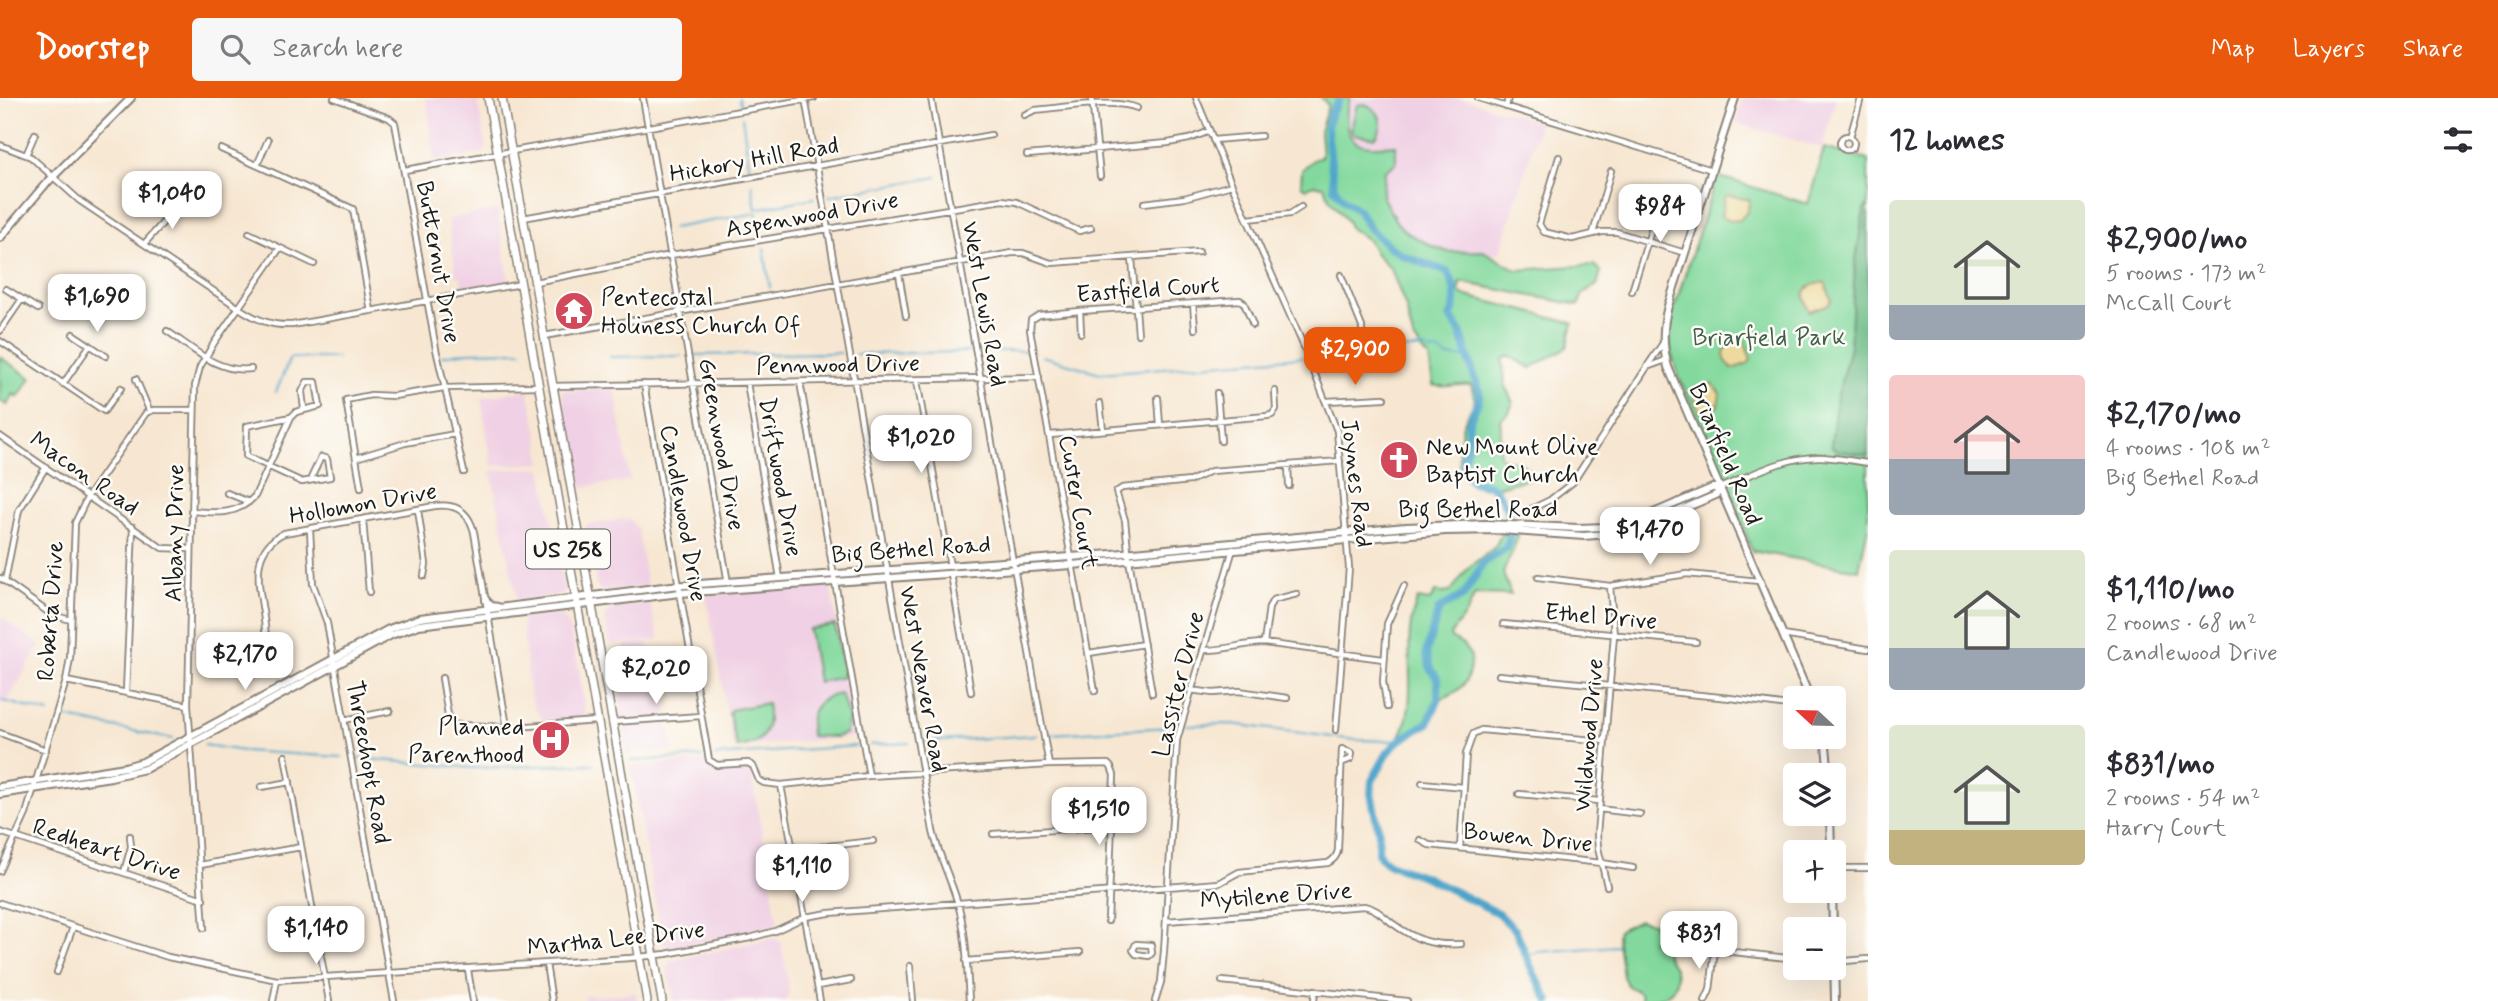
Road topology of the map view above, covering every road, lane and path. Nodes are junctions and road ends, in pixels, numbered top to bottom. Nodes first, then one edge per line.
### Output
1 (131, 98) edge
2 (334, 98) edge
3 (488, 98) edge
4 (502, 98) edge
5 (643, 98) edge
6 (814, 98) edge
7 (931, 98) edge
8 (1092, 98) edge
9 (1196, 98) edge
10 (1478, 98) edge
11 (1508, 98) edge
12 (1735, 98) edge
13 (1861, 98) edge
14 (805, 99) edge
15 (1093, 105) junction
16 (1506, 107) junction
17 (1137, 108) dead end
18 (1024, 115) dead end
19 (648, 127) junction
20 (1210, 131) junction
21 (36, 134) dead end
22 (991, 135) dead end
23 (1261, 136) dead end
24 (1850, 136) dead end
25 (1213, 139) junction
26 (268, 140) dead end
27 (940, 144) junction
28 (0, 145) edge
29 (221, 149) dead end
30 (1097, 149) junction
31 (512, 152) junction
32 (498, 154) junction
33 (26, 155) junction
34 (1027, 155) dead end
35 (1559, 157) dead end
36 (257, 164) junction
37 (815, 166) junction
38 (405, 170) junction
39 (1713, 170) junction
40 (1611, 171) dead end
41 (1100, 176) dead end
42 (52, 177) junction
43 (1232, 185) junction
44 (1664, 189) dead end
45 (659, 193) junction
46 (188, 202) dead end
47 (1144, 203) dead end
48 (1301, 207) dead end
49 (951, 208) junction
50 (523, 218) junction
51 (1248, 219) junction
52 (1091, 228) dead end
53 (828, 230) junction
54 (249, 233) dead end
55 (1593, 234) junction
56 (0, 238) edge
57 (1648, 241) junction
58 (144, 244) junction
59 (280, 248) junction
60 (1199, 252) dead end
61 (1685, 253) junction
62 (671, 255) junction
63 (1132, 258) junction
64 (961, 263) junction
65 (314, 264) dead end
66 (899, 274) junction
67 (1341, 275) dead end
68 (535, 282) junction
69 (522, 284) junction
70 (837, 284) junction
71 (6, 289) dead end
72 (1632, 291) dead end
73 (22, 299) junction
74 (428, 300) junction
75 (1193, 303) junction
76 (1136, 308) junction
77 (38, 309) dead end
78 (239, 309) junction
79 (371, 311) junction
80 (1080, 311) junction
81 (681, 313) junction
82 (906, 316) dead end
83 (1031, 320) joint
84 (1254, 325) dead end
85 (1195, 330) dead end
86 (0, 331) edge
87 (167, 331) dead end
88 (1081, 332) dead end
89 (74, 334) dead end
90 (1138, 334) dead end
91 (544, 336) junction
92 (0, 341) edge
93 (1663, 342) junction
94 (90, 345) junction
95 (1306, 349) junction
96 (106, 356) dead end
97 (206, 358) junction
98 (1666, 360) junction
99 (1647, 367) junction
100 (251, 369) dead end
101 (1039, 377) junction
102 (136, 379) dead end
103 (980, 380) junction
104 (853, 381) junction
105 (917, 381) junction
106 (800, 382) junction
107 (693, 383) junction
108 (747, 383) junction
109 (63, 384) junction
110 (644, 384) junction
111 (539, 386) junction
112 (553, 386) junction
113 (121, 388) dead end
114 (444, 388) junction
115 (1275, 391) dead end
116 (1217, 393) dead end
117 (1158, 398) dead end
118 (1384, 398) dead end
119 (1327, 401) junction
120 (1100, 403) dead end
121 (304, 409) junction
122 (149, 410) junction
123 (194, 410) junction
124 (291, 417) junction
125 (1219, 420) junction
126 (1160, 425) junction
127 (1103, 430) junction
128 (454, 434) junction
129 (1050, 435) junction
130 (0, 436) edge
131 (1221, 441) dead end
132 (356, 458) junction
133 (1340, 461) junction
134 (1868, 463) edge
135 (1288, 465) junction
136 (46, 467) junction
137 (268, 467) junction
138 (464, 472) dead end
139 (313, 480) junction
140 (1289, 486) dead end
141 (361, 488) dead end
142 (1720, 488) junction
143 (227, 493) dead end
144 (88, 496) junction
145 (249, 502) junction
146 (418, 510) junction
147 (1529, 510) dead end
148 (191, 511) junction
149 (363, 520) junction
150 (134, 527) junction
151 (310, 530) junction
152 (1348, 536) junction
153 (1234, 546) junction
154 (190, 549) junction
155 (1129, 556) junction
156 (1071, 557) junction
157 (1014, 565) junction
158 (1072, 565) junction
159 (950, 566) junction
160 (888, 574) junction
161 (951, 574) junction
162 (424, 576) dead end
163 (1538, 577) dead end
164 (0, 578) edge
165 (780, 578) junction
166 (835, 578) junction
167 (5, 581) junction
168 (1759, 581) junction
169 (729, 585) junction
170 (1404, 586) dead end
171 (1611, 586) junction
172 (680, 589) junction
173 (369, 592) dead end
174 (1297, 594) dead end
175 (486, 600) junction
176 (592, 600) junction
177 (578, 602) junction
178 (503, 608) junction
179 (489, 613) junction
180 (71, 620) junction
181 (1503, 624) dead end
182 (1614, 635) junction
183 (1783, 635) junction
184 (1696, 642) dead end
185 (1144, 643) junction
186 (1264, 643) junction
187 (265, 649) dead end
188 (1868, 649) edge
189 (1203, 650) junction
190 (1089, 653) junction
191 (1343, 654) junction
192 (1383, 659) junction
193 (334, 662) junction
194 (1499, 675) dead end
195 (442, 678) dead end
196 (66, 681) junction
197 (1610, 686) junction
198 (1805, 686) edge
199 (1190, 690) junction
200 (1095, 691) dead end
201 (126, 692) junction
202 (971, 692) dead end
203 (1153, 693) dead end
204 (1287, 698) dead end
205 (188, 705) junction
206 (1783, 706) edge
207 (1387, 708) dead end
208 (390, 711) dead end
209 (701, 716) junction
210 (344, 720) junction
211 (598, 721) junction
212 (613, 722) junction
213 (507, 727) junction
214 (1336, 730) dead end
215 (0, 733) edge
216 (190, 741) junction
217 (1605, 741) junction
218 (46, 750) junction
219 (285, 756) dead end
220 (1341, 763) junction
221 (1049, 765) junction
222 (923, 773) junction
223 (869, 776) junction
224 (289, 782) junction
225 (1422, 783) dead end
226 (35, 785) junction
227 (781, 785) junction
228 (0, 787) edge
229 (261, 787) dead end
230 (1463, 787) junction
231 (0, 794) edge
232 (1519, 794) dead end
233 (1600, 801) junction
234 (1599, 809) junction
235 (1640, 814) dead end
236 (1113, 826) junction
237 (0, 832) edge
238 (993, 834) dead end
239 (130, 836) dead end
240 (15, 837) junction
241 (1420, 840) dead end
242 (873, 841) dead end
243 (301, 847) junction
244 (1460, 848) junction
245 (792, 850) junction
246 (1602, 863) junction
247 (200, 864) junction
248 (1633, 868) dead end
249 (1868, 868) edge
250 (1846, 869) edge
251 (0, 871) edge
252 (124, 872) junction
253 (1607, 886) dead end
254 (1168, 887) junction
255 (1110, 890) junction
256 (203, 899) junction
257 (0, 903) edge
258 (958, 903) junction
259 (313, 912) junction
260 (805, 917) junction
261 (277, 918) dead end
262 (1108, 921) dead end
263 (1166, 921) junction
264 (73, 927) junction
265 (204, 928) dead end
266 (1461, 944) dead end
267 (1671, 945) dead end
268 (1715, 950) junction
269 (1153, 951) junction
270 (1164, 951) junction
271 (1080, 952) dead end
272 (654, 955) junction
273 (639, 957) junction
274 (1783, 958) edge
275 (1868, 959) edge
276 (1846, 960) edge
277 (966, 961) junction
278 (546, 964) junction
279 (910, 966) dead end
280 (468, 970) junction
281 (57, 972) dead end
282 (389, 974) junction
283 (325, 978) junction
284 (277, 980) junction
285 (851, 980) dead end
286 (1834, 980) edge
287 (1222, 981) dead end
288 (818, 986) junction
289 (1315, 990) junction
290 (273, 1001) edge
291 (329, 1001) edge
292 (394, 1001) edge
293 (473, 1001) edge
294 (552, 1001) edge
295 (647, 1001) edge
296 (662, 1001) edge
297 (820, 1001) edge
298 (913, 1001) edge
299 (970, 1001) edge
300 (1155, 1001) edge
301 (1314, 1001) edge
302 (1407, 1001) edge
303 (1705, 1001) edge
304 (1835, 1001) edge

1 - 42 main road
2 - 38 street, Butternut Drive
3 - 32 highway, US 258
4 - 31 highway, US 258
5 - 19 street, Greenwood Drive
6 - 14 street
7 - 27 street, West Lewis Road
8 - 15 street
9 - 20 street, Joynes Road
10 - 16 street
11 - 16 street
12 - 39 main road, Briarfield Road
13 - 24 street
14 - 19 street
14 - 37 street, West Weaver Road
15 - 17 street
15 - 18 street
15 - 30 street
16 - 39 street
19 - 31 street
19 - 45 street, Greenwood Drive
20 - 25 street, Joynes Road
20 - 30 street
21 - 33 street
22 - 27 street, Hickory Hill Road
23 - 25 street
25 - 43 street, Joynes Road
26 - 36 street
27 - 37 street, Hickory Hill Road
27 - 49 street, West Lewis Road
28 - 33 street
29 - 36 street
30 - 34 street
30 - 41 street
31 - 32 street
31 - 50 highway, US 258
32 - 38 street
32 - 69 highway, US 258
33 - 42 street
35 - 55 street
36 - 79 street
37 - 45 street, Hickory Hill Road
37 - 53 street, West Weaver Road
38 - 74 street, Butternut Drive
39 - 61 main road, Briarfield Road
40 - 55 street
42 - 56 main road
42 - 58 street
43 - 47 street
43 - 51 street, Joynes Road
44 - 57 street
45 - 50 street, Hickory Hill Road
45 - 62 street, Greenwood Drive
46 - 58 street
48 - 51 street
49 - 52 street, Aspenwood Drive
49 - 53 street, Aspenwood Drive
49 - 64 street, West Lewis Road
50 - 68 highway, US 258
51 - 95 street, Joynes Road
53 - 62 street, Aspenwood Drive
53 - 70 street, West Weaver Road
54 - 59 street
55 - 57 street
57 - 61 street
57 - 72 street
58 - 78 street
59 - 65 street
59 - 78 street, Albany Drive
60 - 63 street
61 - 93 main road, Briarfield Road
62 - 68 street, Aspenwood Drive
62 - 81 street, Greenwood Drive
63 - 64 street
63 - 76 street
64 - 66 street
64 - 103 street, West Lewis Road
66 - 70 street
66 - 82 street
67 - 95 street
68 - 91 highway, US 258
69 - 74 street
69 - 111 highway, US 258
70 - 81 street
70 - 104 street, West Weaver Road
71 - 73 street
73 - 77 street
73 - 86 street
74 - 79 street
74 - 114 street, Butternut Drive
75 - 76 street, Eastfield Court
75 - 84 street, Eastfield Court
75 - 85 street
76 - 80 street, Eastfield Court
76 - 90 street
78 - 79 street
78 - 97 street, Albany Drive
80 - 83 street, Eastfield Court
80 - 88 street
81 - 91 street
81 - 107 street, Greenwood Drive
83 - 101 street, Custer Court
87 - 97 street
89 - 94 street
91 - 112 highway, US 258
92 - 109 street
93 - 98 main road, Briarfield Road
93 - 99 street
94 - 96 street
94 - 109 street
95 - 119 street, Joynes Road
97 - 100 street
97 - 123 street, Albany Drive
98 - 99 street
98 - 142 main road, Briarfield Road
99 - 147 street
101 - 103 street, Pennwood Drive
101 - 129 street, Custer Court
102 - 122 street
103 - 105 street, Pennwood Drive
103 - 157 street, West Lewis Road
104 - 105 street, Pennwood Drive
104 - 106 street, Pennwood Drive
104 - 160 street, West Weaver Road
105 - 159 street
106 - 108 street, Pennwood Drive
106 - 166 street
107 - 108 street, Pennwood Drive
107 - 110 street, Pennwood Drive
107 - 169 street, Greenwood Drive
108 - 165 street, Driftwood Drive
109 - 113 street
110 - 112 street, Pennwood Drive
110 - 172 street, Candlewood Drive
111 - 114 street
111 - 177 highway, US 258
112 - 176 highway, US 258
114 - 128 street, Butternut Drive
114 - 132 street
115 - 125 street
116 - 125 street
117 - 126 street
118 - 119 street
119 - 133 street, Joynes Road
120 - 127 street
121 - 121 street
121 - 124 street
122 - 123 street
122 - 144 street, Roberta Drive
123 - 148 street, Albany Drive
124 - 137 street
124 - 137 street
125 - 126 street
125 - 131 street
126 - 127 street
127 - 129 street
128 - 132 street
128 - 138 street, Butternut Drive
129 - 156 street, Custer Court
130 - 136 street, Macon Road
132 - 141 street
133 - 135 street
133 - 152 street, Joynes Road
134 - 142 street
135 - 140 street
135 - 155 street
136 - 144 street, Macon Road
136 - 167 street
137 - 139 street
137 - 145 street
139 - 139 street
142 - 152 main road, Big Bethel Road
142 - 168 main road, Briarfield Road
143 - 145 street
144 - 150 street, Macon Road
144 - 180 street, Roberta Drive
145 - 148 street
146 - 149 street, Hollomon Drive
146 - 162 street
146 - 175 street, Hollomon Drive
148 - 154 street, Albany Drive
149 - 151 street, Hollomon Drive
149 - 173 street
150 - 154 street, Macon Road
150 - 201 street
151 - 187 street, Hollomon Drive
151 - 193 street, Threechopt Road
152 - 153 main road, Big Bethel Road
152 - 191 street, Joynes Road
153 - 155 main road, Big Bethel Road
153 - 189 street, Lassiter Drive
154 - 205 street, Albany Drive
155 - 156 main road, Big Bethel Road
155 - 158 main road, Big Bethel Road
155 - 185 street
156 - 157 main road, Big Bethel Road
156 - 158 street, Custer Court
157 - 158 main road, Big Bethel Road
157 - 159 main road, Big Bethel Road
157 - 161 main road, Big Bethel Road
157 - 221 street, West Lewis Road
158 - 190 street, Custer Court
159 - 160 main road, Big Bethel Road
160 - 161 main road, Big Bethel Road
160 - 166 main road, Big Bethel Road
160 - 222 street, West Weaver Road
161 - 202 street
163 - 171 street
164 - 167 street
165 - 166 main road, Big Bethel Road
165 - 169 main road, Big Bethel Road
166 - 169 main road, Big Bethel Road
166 - 223 street
167 - 180 street
168 - 171 street
168 - 183 main road, Briarfield Road
169 - 172 main road, Big Bethel Road
170 - 192 street
171 - 182 street, Wildwood Drive
172 - 176 main road, Big Bethel Road
172 - 209 street, Candlewood Drive
174 - 186 street
175 - 178 main road
175 - 179 street, Hollomon Drive
176 - 177 main road, Big Bethel Road
176 - 212 highway, US 258
177 - 178 main road, Big Bethel Road
177 - 179 main road, Big Bethel Road
177 - 211 highway, US 258
178 - 179 main road, Big Bethel Road
179 - 193 main road, Big Bethel Road
179 - 213 street
180 - 196 street, Roberta Drive
181 - 182 street, Ethel Drive
182 - 184 street, Ethel Drive
182 - 197 street, Wildwood Drive
183 - 188 street
183 - 198 main road, Briarfield Road
185 - 190 street
185 - 203 street
186 - 189 street
186 - 191 street
189 - 199 street, Lassiter Drive
190 - 200 street, Custer Court
191 - 192 street
191 - 214 street, Joynes Road
192 - 207 street
193 - 210 street, Threechopt Road
193 - 216 main road, Big Bethel Road
194 - 197 street
195 - 213 street
196 - 201 street
196 - 218 street, Roberta Drive
197 - 206 street
197 - 217 street, Wildwood Drive
199 - 204 street
199 - 254 street, Lassiter Drive
201 - 205 street
205 - 216 street, Albany Drive
208 - 210 street
209 - 212 street
209 - 227 street, Candlewood Drive
210 - 282 street, Threechopt Road
211 - 213 street
211 - 273 highway, US 258
212 - 272 highway, US 258
215 - 218 street
216 - 226 main road, Big Bethel Road
216 - 247 street, Albany Drive
217 - 230 street
217 - 233 street, Wildwood Drive
218 - 226 street, Roberta Drive
219 - 224 street
220 - 220 street, Martha Lee Drive
220 - 254 street, Martha Lee Drive
221 - 222 street
221 - 236 street
222 - 223 street
222 - 258 street, West Weaver Road
223 - 227 street
224 - 229 street
224 - 243 street
225 - 230 street
226 - 228 main road, Big Bethel Road
226 - 231 main road, Big Bethel Road
226 - 240 street, Roberta Drive
227 - 245 street
230 - 244 street
232 - 233 street
233 - 234 street, Wildwood Drive
234 - 235 street
234 - 246 street, Wildwood Drive
236 - 238 street
236 - 255 street
237 - 240 street, Redheart Drive
239 - 252 street
240 - 251 street, Roberta Drive
240 - 252 street, Redheart Drive
241 - 244 street, Bowen Drive
242 - 245 street
243 - 247 street, Redheart Drive
243 - 259 street
244 - 246 street, Bowen Drive
245 - 260 street
246 - 248 street, Bowen Drive
246 - 253 street, Wildwood Drive
247 - 256 street, Albany Drive
249 - 250 street
252 - 256 street, Redheart Drive
254 - 255 street, Martha Lee Drive
254 - 263 street, Lassiter Drive
255 - 258 street, Martha Lee Drive
255 - 262 street
256 - 265 street, Albany Drive
257 - 264 street, Martha Lee Drive
258 - 260 street, Martha Lee Drive
258 - 277 street, West Weaver Road
259 - 261 street
259 - 283 street
260 - 272 street, Martha Lee Drive
260 - 288 street
263 - 266 street, Mytilene Drive
263 - 270 street, Lassiter Drive
264 - 281 street
264 - 284 street, Martha Lee Drive
267 - 268 street
268 - 274 street
268 - 303 street
269 - 269 street
269 - 270 street
270 - 300 street, Lassiter Drive
271 - 277 street
272 - 273 street, Martha Lee Drive
272 - 296 highway, US 258
273 - 278 street, Martha Lee Drive
273 - 295 highway, US 258
275 - 276 street
277 - 299 street, West Weaver Road
278 - 280 street, Martha Lee Drive
278 - 294 street
279 - 298 street
280 - 282 street, Martha Lee Drive
280 - 293 street
282 - 283 street, Martha Lee Drive
282 - 292 street, Threechopt Road
283 - 284 street, Martha Lee Drive
283 - 291 street
284 - 290 street
285 - 288 street
286 - 304 main road
287 - 289 street
288 - 297 street
289 - 301 street
289 - 302 street

